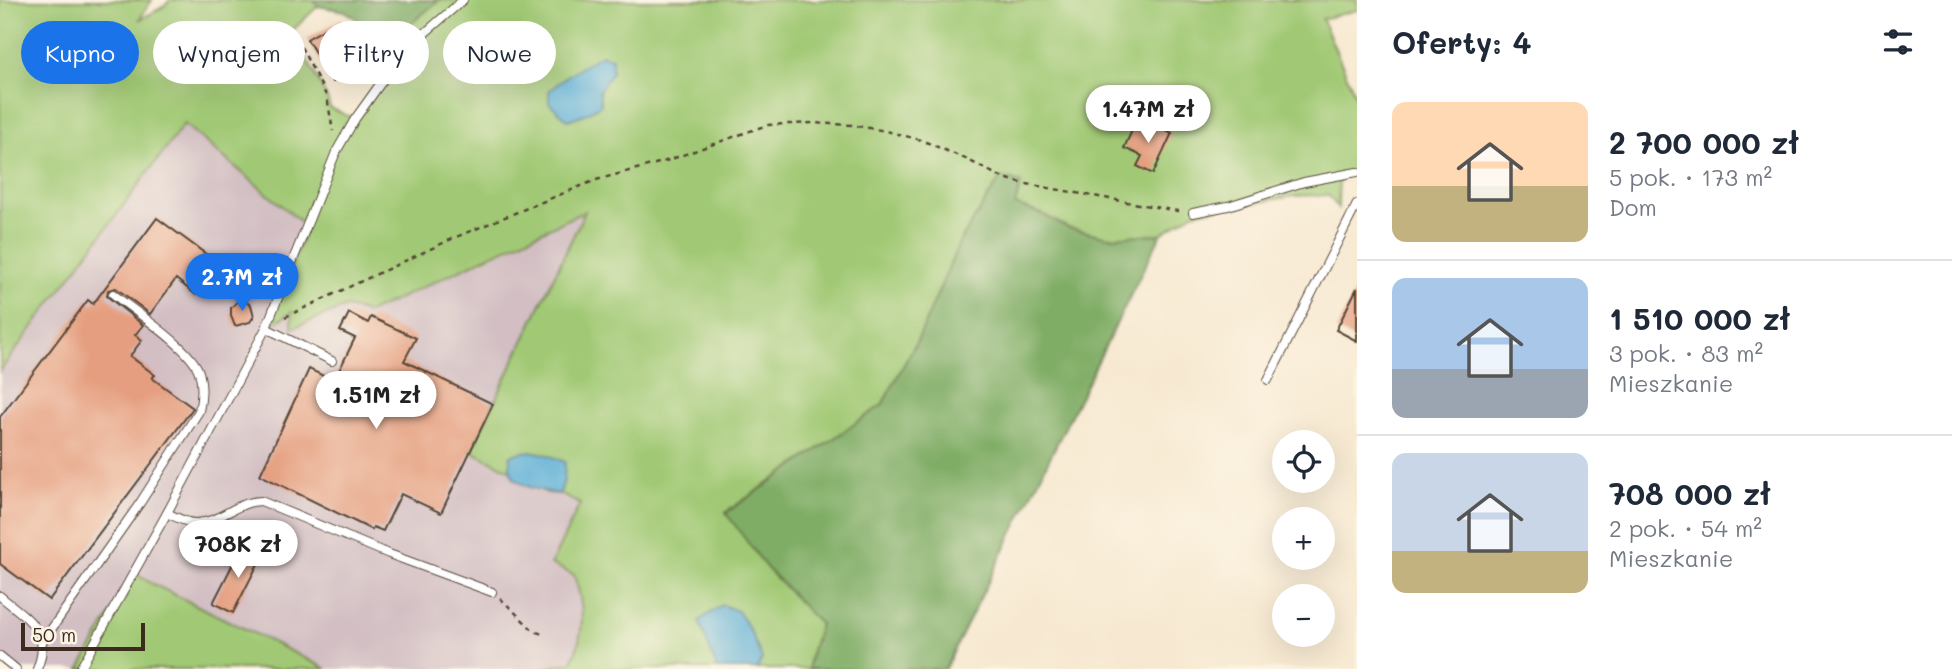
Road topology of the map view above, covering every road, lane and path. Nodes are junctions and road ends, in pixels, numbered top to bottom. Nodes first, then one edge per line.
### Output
1 (463, 0) edge
2 (305, 55) edge
3 (336, 152) junction
4 (1357, 172) edge
5 (1357, 204) edge
6 (1193, 213) joint
7 (113, 294) dead end
8 (266, 328) junction
9 (332, 361) dead end
10 (1268, 380) dead end
11 (167, 513) junction
12 (492, 592) joint
13 (0, 596) edge
14 (545, 635) dead end
15 (43, 641) junction
16 (0, 656) edge
17 (16, 669) edge
18 (37, 669) edge
19 (80, 669) edge

1 - 3 lane
2 - 3 path
3 - 8 lane
4 - 6 lane
5 - 10 lane
6 - 8 path
7 - 15 lane
8 - 9 lane
8 - 11 lane
11 - 12 lane
11 - 19 lane
12 - 14 path
13 - 15 lane
15 - 18 lane
16 - 17 lane

